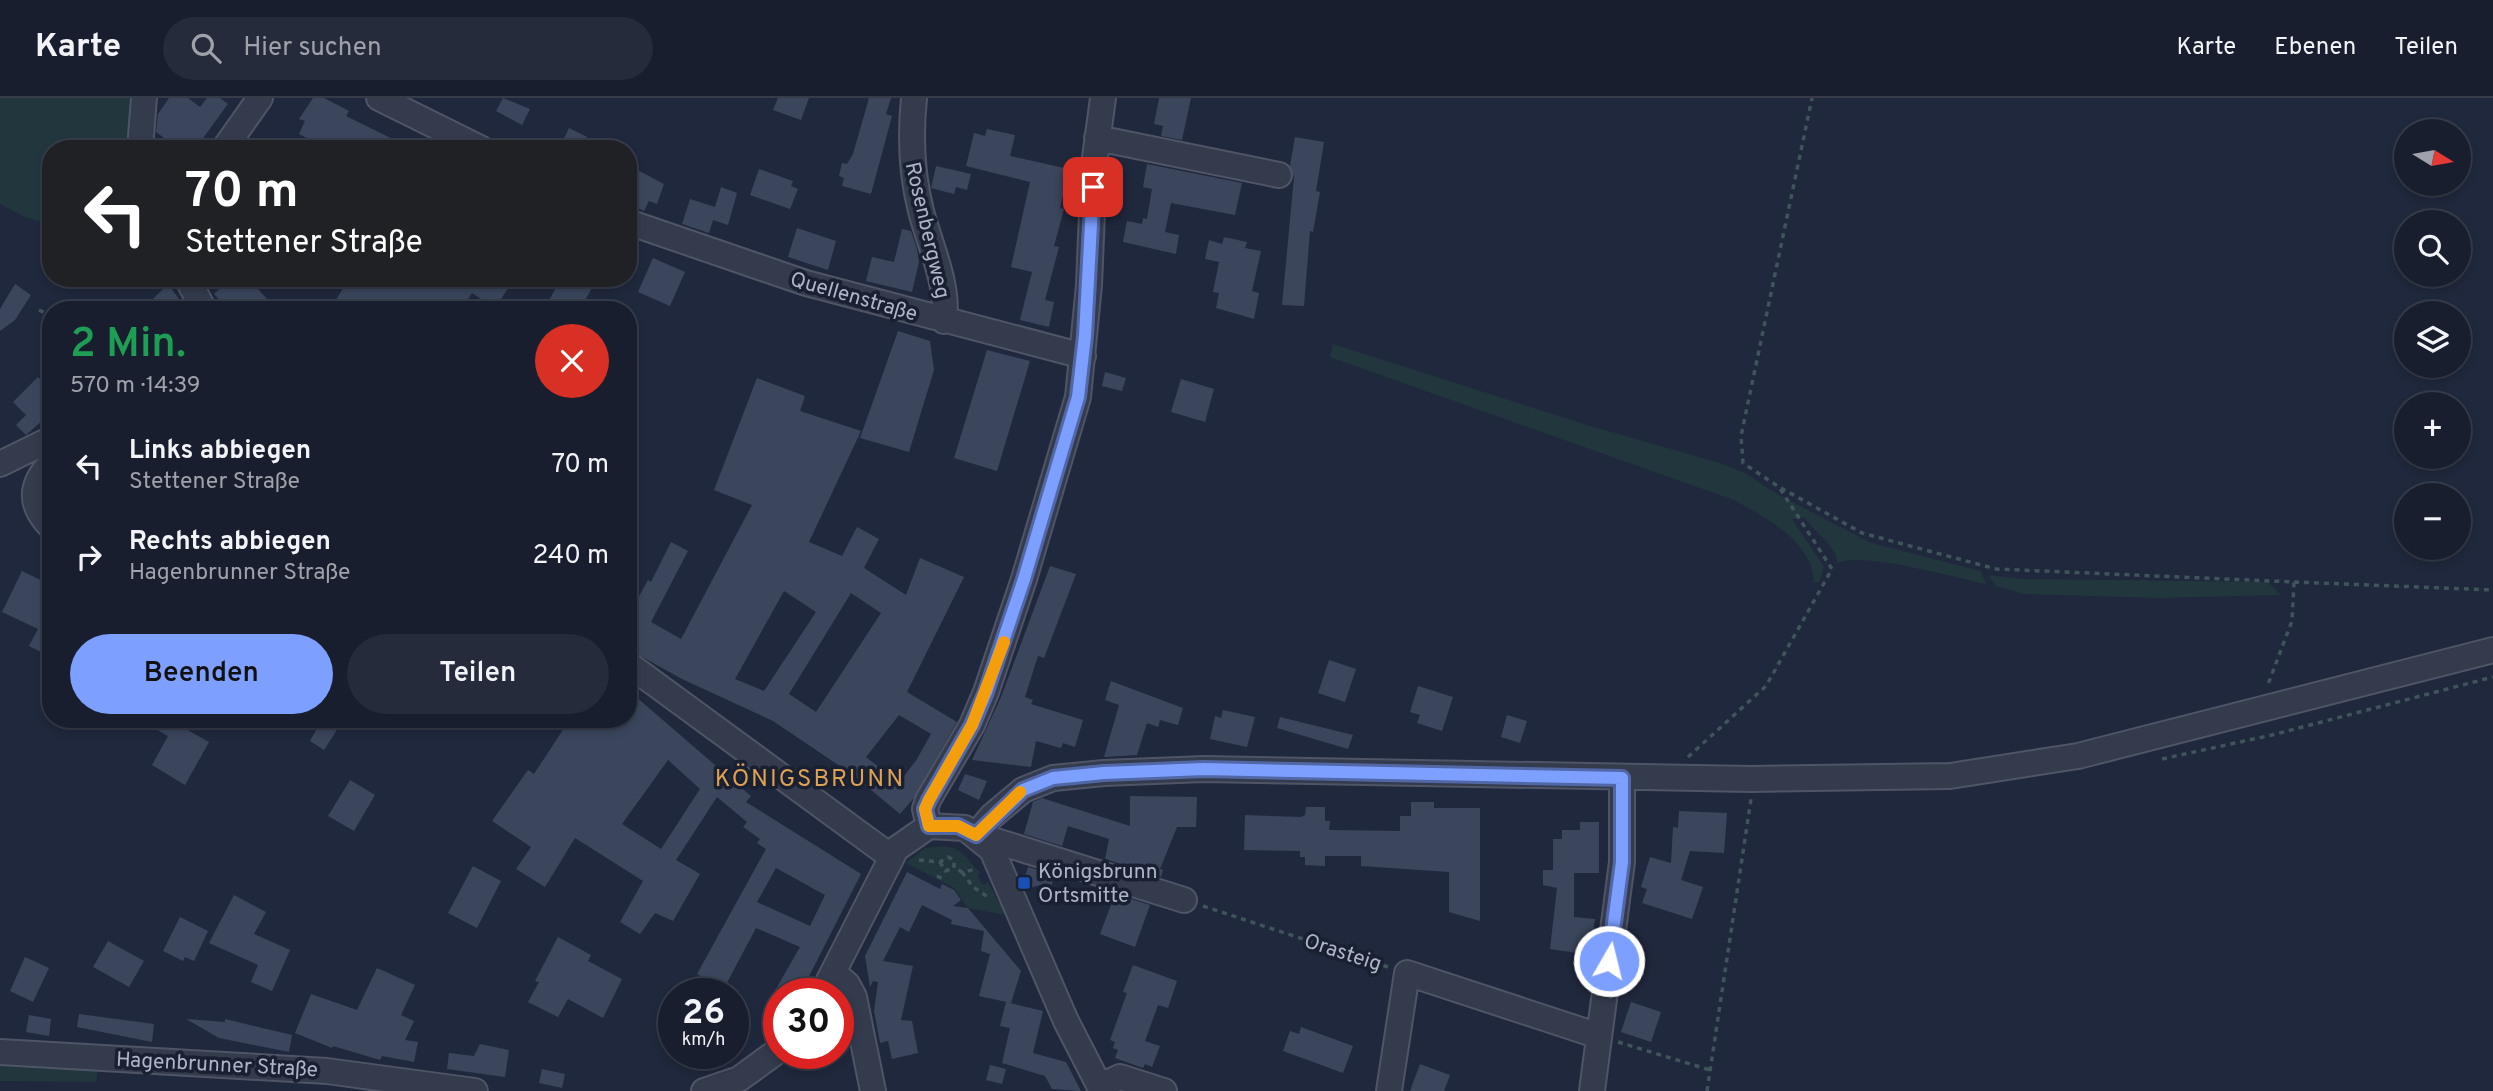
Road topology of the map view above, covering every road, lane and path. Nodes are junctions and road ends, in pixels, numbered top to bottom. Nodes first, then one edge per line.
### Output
1 (144, 98) edge
2 (260, 98) edge
3 (379, 98) edge
4 (914, 98) edge
5 (1103, 98) edge
6 (1812, 98) edge
7 (1097, 138) junction
8 (142, 140) edge
9 (230, 140) edge
10 (464, 140) edge
11 (1279, 175) dead end
12 (637, 225) edge
13 (39, 310) dead end
14 (42, 312) edge
15 (943, 321) junction
16 (1083, 356) junction
17 (42, 445) edge
18 (0, 464) edge
19 (42, 474) edge
20 (1779, 487) junction
21 (42, 517) edge
22 (2294, 582) junction
23 (2493, 590) edge
24 (2493, 650) edge
25 (637, 670) edge
26 (2257, 712) junction
27 (1622, 778) junction
28 (1665, 778) junction
29 (1751, 789) junction
30 (929, 826) junction
31 (976, 835) junction
32 (901, 859) junction
33 (940, 862) junction
34 (954, 868) junction
35 (977, 869) dead end
36 (945, 871) junction
37 (962, 873) junction
38 (941, 878) dead end
39 (1001, 893) junction
40 (1184, 900) joint
41 (1407, 973) junction
42 (832, 978) edge
43 (854, 997) edge
44 (1599, 1037) junction
45 (0, 1052) edge
46 (763, 1062) edge
47 (1710, 1070) junction
48 (1101, 1089) edge
49 (475, 1091) edge
50 (704, 1091) edge
51 (873, 1091) edge
52 (1164, 1091) edge
53 (1389, 1091) edge
54 (1592, 1091) edge
55 (1707, 1091) edge

1 - 8 street
2 - 9 street
3 - 10 street
4 - 15 street, Rosenbergweg
5 - 7 street
6 - 20 path
7 - 11 street
7 - 16 street
12 - 15 street, Quellenstraße
13 - 14 path
15 - 16 street, Quellenstraße
16 - 30 street
17 - 18 street
19 - 21 street
20 - 22 path
20 - 28 path
22 - 23 path
22 - 26 path
24 - 26 street
25 - 32 street
26 - 29 street
27 - 28 street
27 - 31 street
27 - 44 street
28 - 29 street
29 - 47 path
30 - 31 street
30 - 32 street
31 - 39 street
31 - 40 street
32 - 33 path
32 - 42 street
33 - 34 path
33 - 36 path
34 - 36 path
34 - 37 path
35 - 37 path
36 - 38 path
37 - 39 path
39 - 48 street
40 - 41 path, Orasteig
41 - 44 street, Orasteig
41 - 53 street
43 - 51 street
44 - 47 path
44 - 54 street
45 - 49 street, Hagenbrunner Straße
46 - 50 street
47 - 55 path
48 - 52 street

